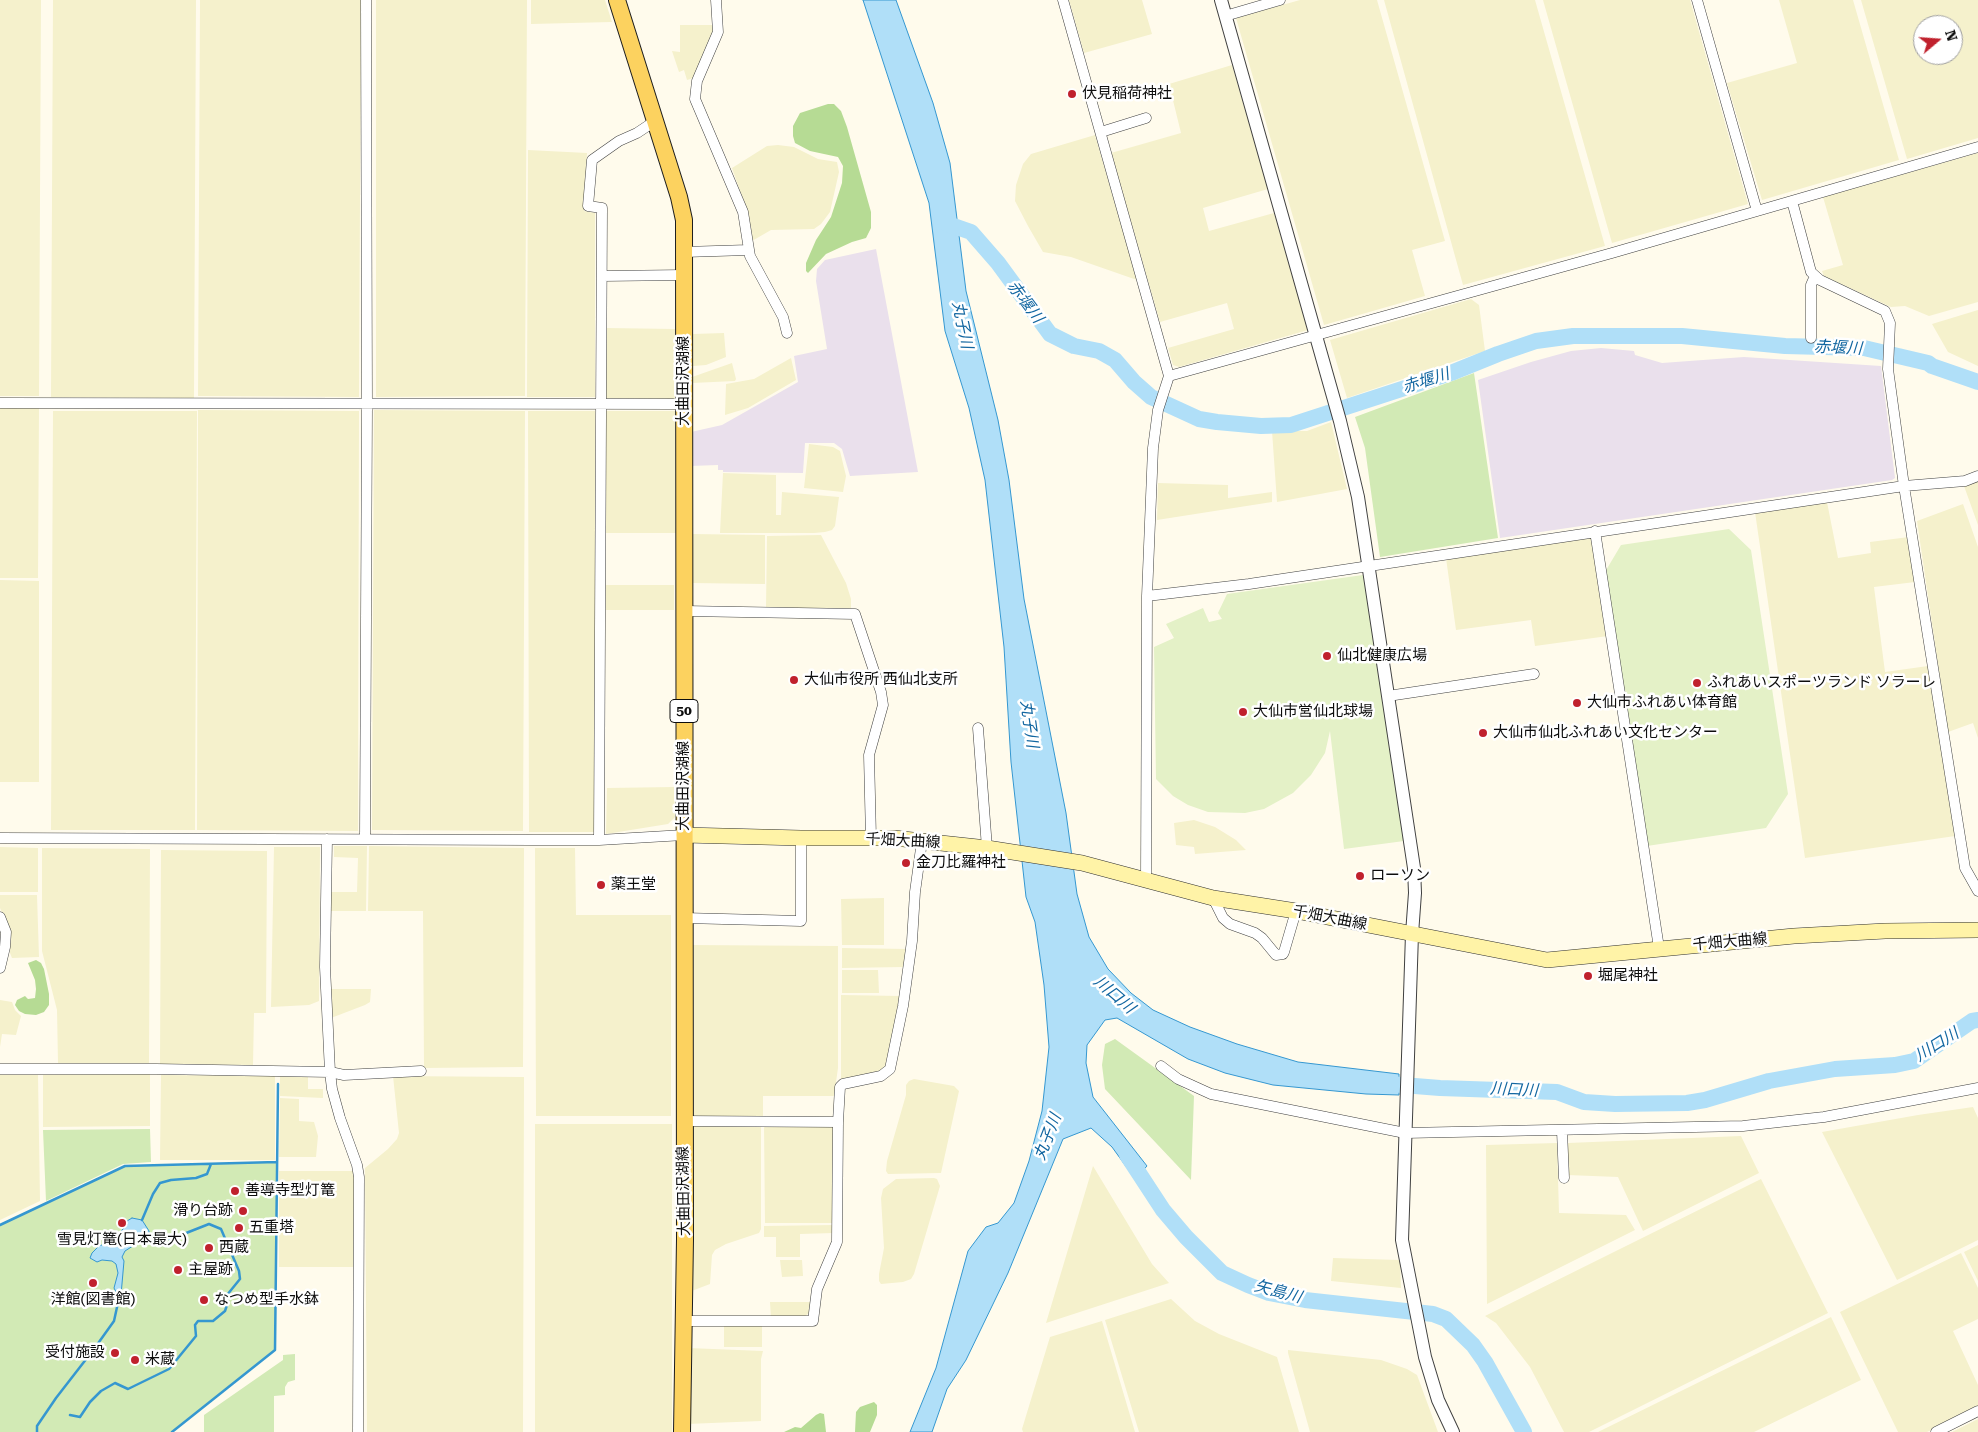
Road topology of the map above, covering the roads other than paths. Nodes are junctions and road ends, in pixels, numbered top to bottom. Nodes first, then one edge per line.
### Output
1 (366, 0) edge
2 (617, 0) edge
3 (716, 0) edge
4 (1063, 0) edge
5 (1221, 0) edge
6 (1280, 0) edge
7 (1697, 0) edge
8 (1226, 16) junction
9 (1146, 118) dead end
10 (655, 121) junction
11 (1101, 132) junction
12 (1978, 147) edge
13 (1792, 201) junction
14 (1756, 211) junction
15 (748, 250) junction
16 (684, 252) junction
17 (684, 275) junction
18 (602, 276) junction
19 (1815, 276) junction
20 (787, 333) dead end
21 (1316, 336) junction
22 (1811, 338) dead end
23 (1169, 376) junction
24 (0, 403) edge
25 (601, 404) junction
26 (684, 404) junction
27 (367, 405) junction
28 (1978, 476) edge
29 (1904, 486) junction
30 (1595, 531) junction
31 (1368, 565) junction
32 (1147, 596) junction
33 (684, 612) junction
34 (1534, 674) dead end
35 (1388, 696) junction
36 (978, 728) dead end
37 (684, 835) junction
38 (0, 838) edge
39 (801, 838) junction
40 (871, 838) junction
41 (326, 839) junction
42 (365, 839) junction
43 (599, 840) junction
44 (922, 841) junction
45 (986, 848) junction
46 (1146, 882) junction
47 (1978, 891) edge
48 (1213, 898) junction
49 (1296, 911) junction
50 (0, 917) edge
51 (684, 918) junction
52 (1978, 930) edge
53 (1412, 934) junction
54 (1659, 948) junction
55 (0, 968) edge
56 (1161, 1066) dead end
57 (0, 1069) edge
58 (421, 1071) dead end
59 (330, 1072) junction
60 (1978, 1088) edge
61 (683, 1121) junction
62 (838, 1122) junction
63 (1405, 1127) junction
64 (1562, 1131) junction
65 (1564, 1178) dead end
66 (682, 1321) junction
67 (1978, 1411) edge
68 (358, 1432) edge
69 (682, 1432) edge
70 (1453, 1432) edge
71 (1936, 1432) edge

1 - 27 street
2 - 10 main road, 大曲田沢湖線 / 50
3 - 15 street
4 - 11 street
5 - 8 street
6 - 8 street
7 - 14 street
8 - 21 street
9 - 11 street
10 - 16 main road, 大曲田沢湖線 / 50
10 - 18 street
11 - 23 street
12 - 13 street
13 - 14 street
13 - 19 street
14 - 21 street
15 - 16 street
15 - 20 street
16 - 17 main road, 大曲田沢湖線 / 50
17 - 18 street
17 - 26 main road, 大曲田沢湖線 / 50
18 - 25 street
19 - 22 street
19 - 29 street
21 - 23 street
21 - 31 street
23 - 32 street
24 - 27 street
25 - 26 street
25 - 27 street
25 - 43 street
26 - 33 main road, 大曲田沢湖線 / 50
27 - 42 street
28 - 29 street
29 - 30 street
29 - 47 street
30 - 31 street
30 - 54 street
31 - 32 street
31 - 35 street
32 - 46 street
33 - 37 main road, 大曲田沢湖線 / 50
33 - 40 street
34 - 35 street
35 - 53 street
36 - 45 street
37 - 39 main road, 千畑大曲線
37 - 43 street
37 - 51 main road, 大曲田沢湖線 / 50
38 - 41 street
39 - 40 main road, 千畑大曲線
39 - 51 street
40 - 44 main road, 千畑大曲線
41 - 42 street
41 - 59 street
42 - 43 street
44 - 45 main road, 千畑大曲線
44 - 62 street
45 - 46 main road, 千畑大曲線
46 - 48 main road, 千畑大曲線
48 - 49 main road, 千畑大曲線
48 - 49 street
49 - 53 main road, 千畑大曲線
50 - 55 street
51 - 61 main road, 大曲田沢湖線 / 50
52 - 54 main road, 千畑大曲線
53 - 54 main road, 千畑大曲線
53 - 63 street
56 - 63 street
57 - 59 street
58 - 59 street
59 - 68 street
60 - 64 street
61 - 62 street
61 - 66 main road, 大曲田沢湖線 / 50
62 - 66 street
63 - 64 street
63 - 70 street
64 - 65 street
66 - 69 main road, 大曲田沢湖線 / 50
67 - 71 street

